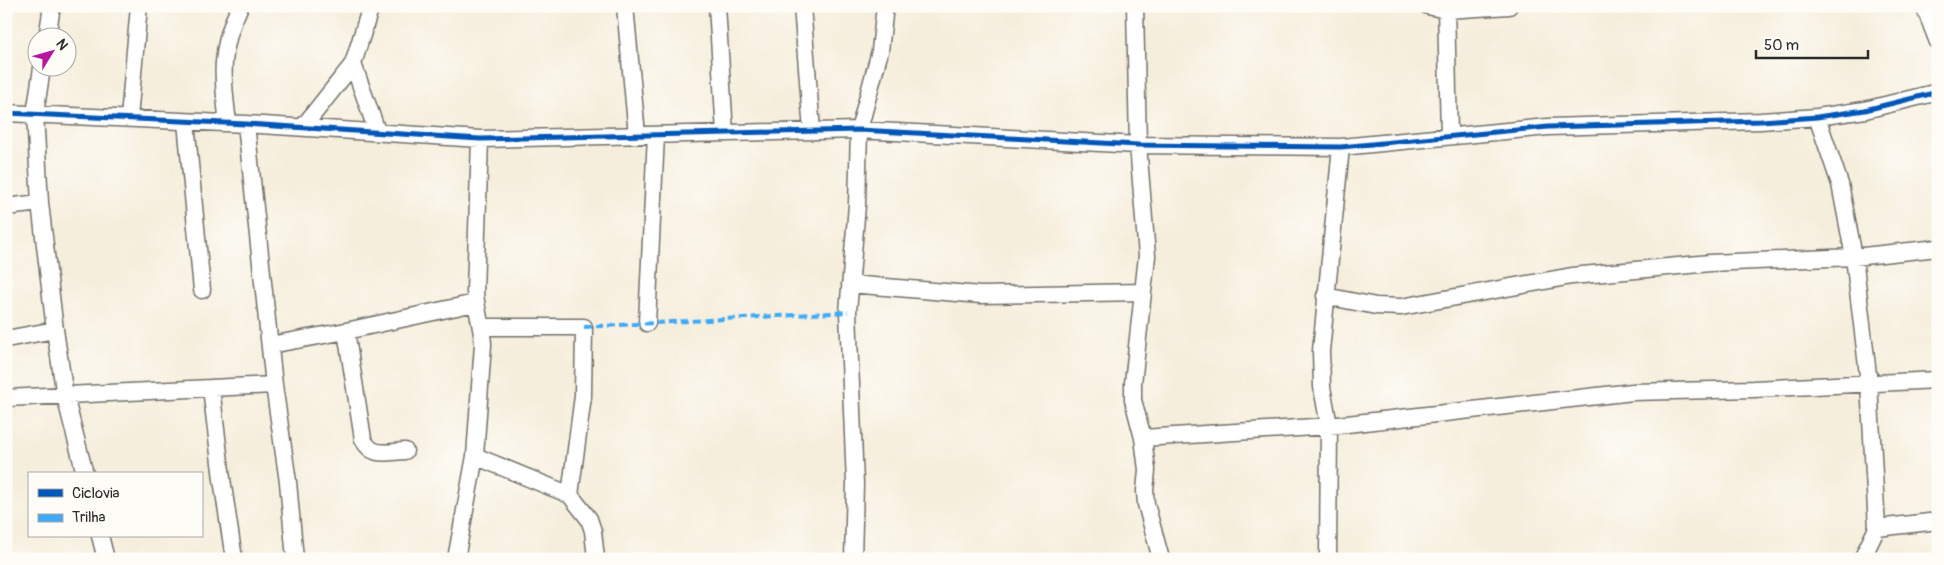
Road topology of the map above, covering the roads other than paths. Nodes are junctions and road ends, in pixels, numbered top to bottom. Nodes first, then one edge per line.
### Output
1 (52, 6) edge
2 (139, 6) edge
3 (240, 6) edge
4 (372, 6) edge
5 (625, 6) edge
6 (717, 6) edge
7 (802, 6) edge
8 (885, 6) edge
9 (1134, 6) edge
10 (1150, 6) edge
11 (1428, 6) edge
12 (1509, 6) edge
13 (1924, 6) edge
14 (1446, 8) edge
15 (49, 28) edge
16 (1938, 42) edge
17 (353, 64) junction
18 (40, 78) edge
19 (1938, 92) edge
20 (6, 113) edge
21 (35, 114) junction
22 (1817, 117) junction
23 (129, 118) junction
24 (186, 122) junction
25 (228, 123) junction
26 (246, 124) junction
27 (303, 127) junction
28 (859, 130) junction
29 (812, 131) junction
30 (377, 132) junction
31 (725, 133) junction
32 (656, 134) junction
33 (637, 135) junction
34 (1449, 136) junction
35 (480, 139) junction
36 (1138, 145) junction
37 (1340, 147) junction
38 (40, 203) junction
39 (6, 207) edge
40 (1938, 248) edge
41 (1854, 257) junction
42 (850, 284) junction
43 (202, 290) dead end
44 (1143, 292) junction
45 (1325, 296) junction
46 (475, 302) junction
47 (648, 323) dead end
48 (482, 327) junction
49 (55, 330) junction
50 (346, 331) junction
51 (6, 339) edge
52 (270, 345) junction
53 (1938, 380) edge
54 (1869, 383) junction
55 (274, 386) junction
56 (211, 388) junction
57 (65, 396) junction
58 (6, 398) edge
59 (1329, 426) junction
60 (1143, 438) junction
61 (405, 451) dead end
62 (476, 456) junction
63 (84, 472) edge
64 (570, 495) junction
65 (1938, 520) edge
66 (1877, 528) junction
67 (101, 538) edge
68 (106, 559) edge
69 (234, 559) edge
70 (295, 559) edge
71 (456, 559) edge
72 (596, 559) edge
73 (854, 559) edge
74 (1161, 559) edge
75 (1328, 559) edge
76 (1862, 559) edge

1 - 15 street
2 - 23 street
3 - 25 street
4 - 17 street
5 - 33 street
6 - 31 street
7 - 29 street
8 - 28 street
9 - 10 street
9 - 36 street
11 - 14 street
12 - 14 street
13 - 16 street
14 - 34 street
17 - 27 street
17 - 30 street
18 - 21 street
19 - 22 street
20 - 21 street
21 - 23 street
21 - 38 street
22 - 34 street
22 - 41 street
23 - 24 street
24 - 25 street
24 - 43 street
25 - 26 street
26 - 27 street
26 - 52 street
27 - 30 street
28 - 29 street
28 - 36 street
28 - 42 street
29 - 31 street
30 - 35 street
31 - 32 street
32 - 33 street
32 - 47 street
33 - 35 street
34 - 37 street
35 - 46 street
36 - 37 street
36 - 44 street
37 - 45 street
38 - 39 street
38 - 49 street
40 - 41 street
41 - 45 street
41 - 54 street
42 - 44 street
42 - 73 street
44 - 60 street
45 - 59 street
46 - 48 street
46 - 50 street
48 - 62 street
48 - 64 street
49 - 51 street
49 - 57 street
50 - 52 street
50 - 61 street
52 - 55 street
53 - 54 street
54 - 59 street
54 - 66 street
55 - 56 street
55 - 70 street
56 - 57 street
56 - 69 street
57 - 58 street
57 - 63 street
59 - 60 street
59 - 75 street
60 - 74 street
62 - 64 street
62 - 71 street
64 - 72 street
65 - 66 street
66 - 76 street
67 - 68 street

